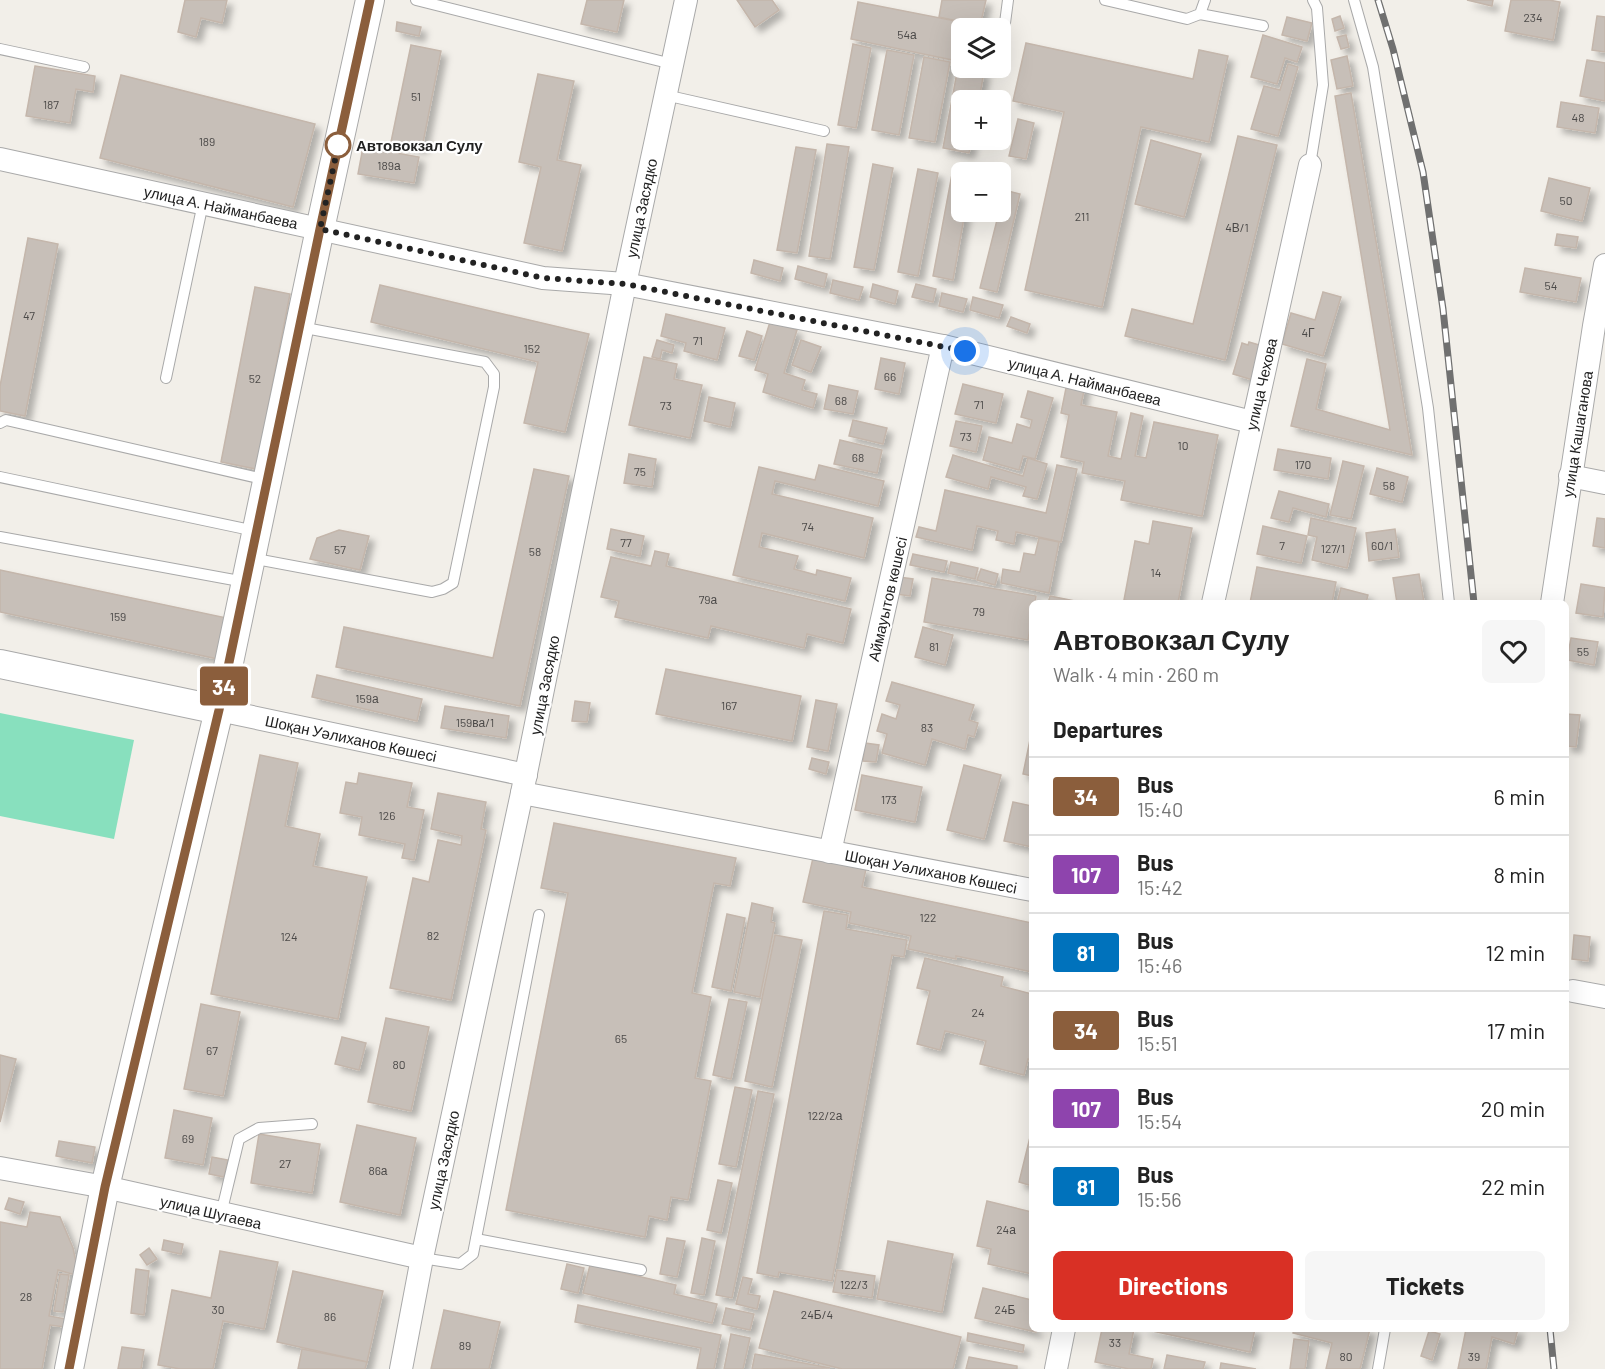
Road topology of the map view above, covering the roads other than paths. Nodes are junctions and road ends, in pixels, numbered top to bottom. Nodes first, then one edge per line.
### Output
1 (370, 0) edge
2 (416, 0) edge
3 (686, 0) edge
4 (1008, 0) edge
5 (1105, 0) edge
6 (1205, 0) edge
7 (1313, 0) edge
8 (1353, 0) edge
9 (1200, 14) junction
10 (1006, 18) edge
11 (1263, 26) dead end
12 (0, 49) edge
13 (672, 64) junction
14 (84, 67) dead end
15 (665, 95) junction
16 (824, 131) dead end
17 (0, 159) edge
18 (1310, 165) joint
19 (203, 203) junction
20 (320, 229) junction
21 (1605, 265) edge
22 (625, 284) junction
23 (299, 327) junction
24 (943, 346) junction
25 (166, 378) dead end
26 (1252, 422) junction
27 (0, 423) edge
28 (1570, 476) junction
29 (0, 477) edge
30 (267, 480) junction
31 (1605, 483) edge
32 (0, 537) edge
33 (251, 557) junction
34 (1214, 600) edge
35 (1449, 600) edge
36 (1552, 600) edge
37 (0, 664) edge
38 (219, 710) junction
39 (524, 784) junction
40 (830, 852) junction
41 (1029, 889) edge
42 (539, 915) dead end
43 (1573, 991) dead end
44 (1605, 997) edge
45 (312, 1124) dead end
46 (0, 1168) edge
47 (105, 1187) junction
48 (221, 1214) junction
49 (476, 1239) junction
50 (422, 1258) junction
51 (640, 1270) dead end
52 (1063, 1332) edge
53 (1384, 1332) edge
54 (69, 1369) edge
55 (401, 1369) edge
56 (1056, 1369) edge
57 (1378, 1369) edge

1 - 20 street
2 - 13 lane
3 - 13 street, улица Засядко
4 - 10 lane
5 - 9 lane
6 - 9 lane
7 - 18 lane
8 - 35 lane
9 - 11 lane
12 - 14 lane
13 - 15 street, улица Засядко
15 - 16 lane
15 - 22 street, улица Засядко
17 - 19 street, улица А. Найманбаева
18 - 26 street, улица Чехова
19 - 20 street, улица А. Найманбаева
19 - 25 lane
20 - 22 street, улица А. Найманбаева
20 - 23 street
21 - 28 street, улица Кашаганова
22 - 24 street, улица А. Найманбаева
22 - 39 street, улица Засядко
23 - 30 street
23 - 33 lane
24 - 26 street, улица А. Найманбаева
24 - 40 street, Аймауытов көшесі
26 - 34 street, улица Чехова
27 - 30 lane
28 - 31 street
28 - 36 street, улица Кашаганова
29 - 33 lane
30 - 33 street
32 - 33 lane
33 - 38 street
37 - 38 street, Шоқан Уәлиханов Көшесі
38 - 39 street, Шоқан Уәлиханов Көшесі
38 - 47 street
39 - 40 street, Шоқан Уәлиханов Көшесі
39 - 50 street, улица Засядко
40 - 41 street, Шоқан Уәлиханов Көшесі
42 - 49 lane
43 - 44 street
45 - 48 lane
46 - 47 street, улица Шугаева
47 - 48 street, улица Шугаева
47 - 54 street
48 - 50 street, улица Шугаева
49 - 50 lane
49 - 51 lane
50 - 55 street, улица Засядко
52 - 56 street
53 - 57 lane

